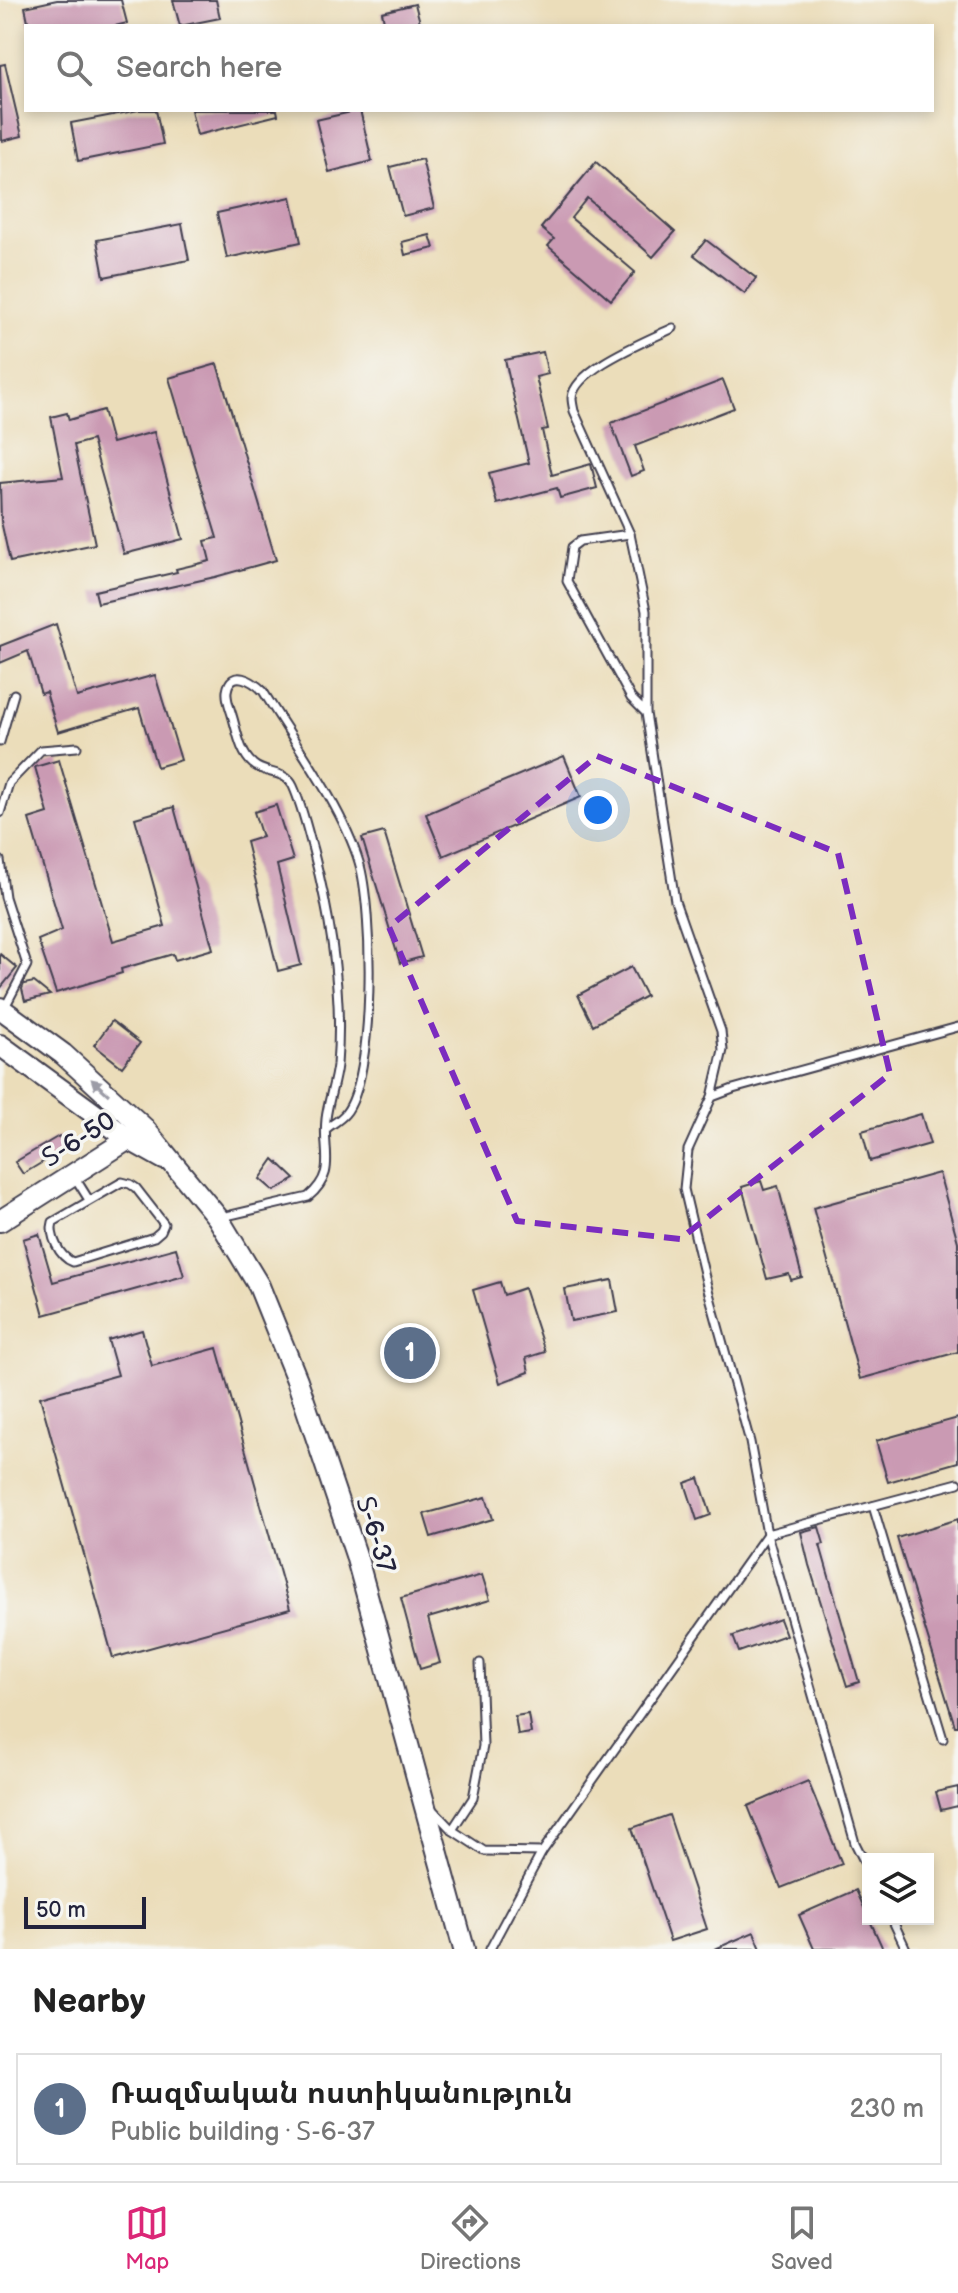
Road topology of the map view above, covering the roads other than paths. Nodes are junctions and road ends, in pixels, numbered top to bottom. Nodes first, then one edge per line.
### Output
1 (673, 328) dead end
2 (630, 534) junction
3 (14, 694) dead end
4 (646, 713) junction
5 (0, 742) edge
6 (77, 747) dead end
7 (0, 813) edge
8 (0, 860) edge
9 (1, 1010) edge
10 (958, 1027) edge
11 (0, 1045) edge
12 (712, 1097) junction
13 (326, 1129) junction
14 (137, 1134) junction
15 (73, 1174) junction
16 (89, 1200) junction
17 (218, 1218) junction
18 (0, 1221) edge
19 (958, 1483) edge
20 (873, 1506) junction
21 (767, 1534) junction
22 (480, 1663) dead end
23 (943, 1739) dead end
24 (423, 1800) junction
25 (452, 1830) junction
26 (542, 1852) junction
27 (862, 1857) edge
28 (895, 1925) edge
29 (464, 1949) edge
30 (490, 1949) edge
31 (906, 1949) edge

1 - 2 lane
2 - 4 lane
2 - 4 lane
3 - 5 lane
4 - 12 lane
6 - 7 lane
8 - 9 lane
14 -> 9 main road, Տ-6-37
10 - 12 lane
11 - 14 main road, Տ-6-37
12 - 21 lane
13 - 13 lane
13 - 17 lane
14 - 15 main road, Տ-6-50 / Տ-6-50
14 - 17 main road, Տ-6-37 / Տ-6-37
15 - 16 lane
15 - 18 main road, Տ-6-50 / Տ-6-50
16 - 16 lane
17 - 24 main road, Տ-6-37 / Տ-6-37
19 - 20 lane
20 - 21 lane
20 - 23 lane
21 - 26 lane
21 - 27 lane
22 - 25 lane
24 - 25 lane
24 - 29 main road, Տ-6-37 / Տ-6-37
25 - 26 lane
26 - 30 lane
28 - 31 lane

